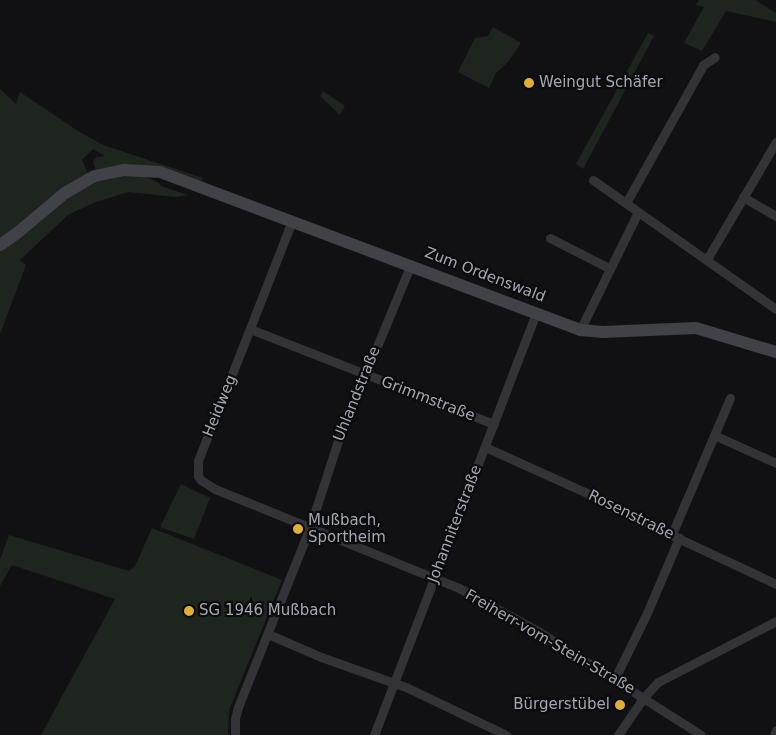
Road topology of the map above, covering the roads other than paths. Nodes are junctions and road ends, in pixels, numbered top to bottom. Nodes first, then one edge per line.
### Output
1 (715, 57) dead end
2 (776, 142) edge
3 (593, 180) dead end
4 (743, 197) junction
5 (626, 203) junction
6 (638, 212) junction
7 (776, 216) edge
8 (292, 221) junction
9 (550, 238) dead end
10 (0, 245) edge
11 (706, 258) junction
12 (411, 264) junction
13 (609, 268) junction
14 (776, 308) edge
15 (536, 312) junction
16 (250, 329) junction
17 (580, 330) junction
18 (776, 352) edge
19 (364, 374) junction
20 (730, 398) dead end
21 (494, 424) junction
22 (714, 435) junction
23 (485, 447) junction
24 (776, 463) edge
25 (310, 527) junction
26 (675, 536) junction
27 (435, 577) junction
28 (776, 584) edge
29 (776, 621) edge
30 (268, 634) junction
31 (615, 678) junction
32 (393, 682) junction
33 (644, 697) junction
34 (776, 730) edge
35 (235, 735) edge
36 (374, 735) edge
37 (506, 735) edge
38 (618, 735) edge
39 (701, 735) edge
40 (774, 735) edge

1 - 5 street
2 - 4 street
3 - 5 street
4 - 7 street
4 - 11 street
5 - 6 street
6 - 11 street
6 - 13 street
8 - 10 street, Zum Ordenswald
8 - 12 street, Zum Ordenswald
8 - 16 street, Heidweg
9 - 13 street
11 - 14 street
12 - 15 street, Zum Ordenswald
12 - 19 street, Uhlandstraße
13 - 17 street
15 - 17 street, Zum Ordenswald
15 - 21 street, Johanniterstraße
16 - 19 street, Grimmstraße
16 - 25 street, Heidweg
17 - 18 street, Zum Ordenswald
19 - 21 street, Grimmstraße
19 - 25 street, Uhlandstraße
20 - 22 street
21 - 23 street, Johanniterstraße
22 - 24 street
22 - 26 street
23 - 26 street, Rosenstraße
23 - 27 street, Johanniterstraße
25 - 27 street, Freiherr-vom-Stein-Straße
25 - 30 street, Uhlandstraße
26 - 28 street, Rosenstraße
26 - 31 street
27 - 31 street, Freiherr-vom-Stein-Straße
27 - 32 street, Johanniterstraße
29 - 33 street
30 - 32 street
30 - 35 street, Uhlandstraße
31 - 33 street, Freiherr-vom-Stein-Straße
32 - 36 street, Johanniterstraße
32 - 37 street
33 - 38 street
33 - 39 street, Freiherr-vom-Stein-Straße
34 - 40 street

